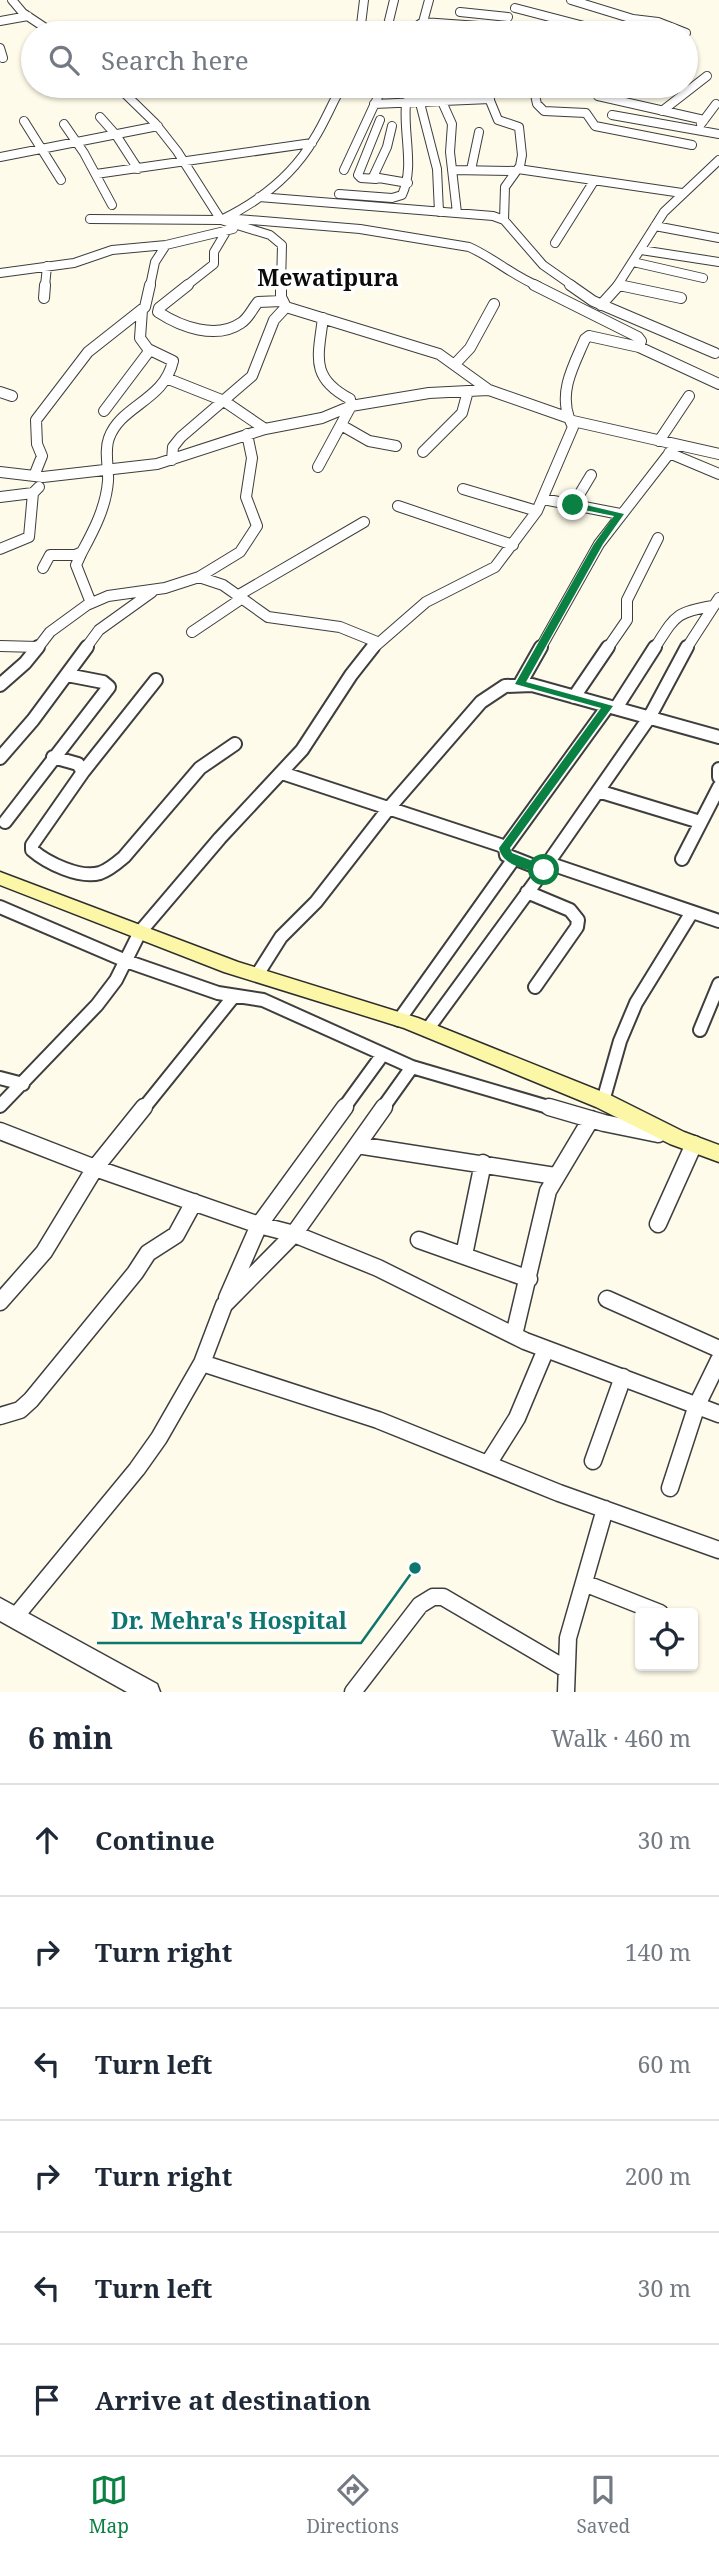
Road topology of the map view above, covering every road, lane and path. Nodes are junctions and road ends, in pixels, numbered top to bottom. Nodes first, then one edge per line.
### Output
1 (12, 0) edge
2 (364, 0) edge
3 (394, 0) edge
4 (429, 0) edge
5 (525, 0) edge
6 (571, 0) edge
7 (515, 8) junction
8 (460, 12) dead end
9 (28, 16) junction
10 (508, 17) junction
11 (0, 21) edge
12 (35, 21) edge
13 (361, 21) edge
14 (389, 21) edge
15 (423, 21) edge
16 (507, 21) edge
17 (565, 21) edge
18 (650, 21) edge
19 (0, 48) edge
20 (3, 58) dead end
21 (707, 76) dead end
22 (698, 83) edge
23 (129, 98) edge
24 (336, 98) edge
25 (377, 98) edge
26 (441, 98) edge
27 (536, 98) edge
28 (607, 98) edge
29 (679, 98) edge
30 (490, 99) joint
31 (443, 102) junction
32 (420, 103) junction
33 (374, 104) junction
34 (406, 104) junction
35 (715, 109) edge
36 (662, 111) junction
37 (612, 115) dead end
38 (100, 117) dead end
39 (380, 120) dead end
40 (704, 120) junction
41 (24, 121) dead end
42 (64, 124) dead end
43 (392, 126) dead end
44 (158, 127) junction
45 (696, 130) junction
46 (479, 132) dead end
47 (719, 134) edge
48 (116, 135) junction
49 (79, 142) junction
50 (312, 143) junction
51 (692, 145) dead end
52 (42, 149) junction
53 (0, 157) edge
54 (719, 160) edge
55 (185, 163) junction
56 (138, 169) junction
57 (344, 170) dead end
58 (452, 170) junction
59 (471, 170) junction
60 (517, 170) junction
61 (96, 174) junction
62 (376, 179) junction
63 (61, 180) dead end
64 (594, 181) junction
65 (408, 183) junction
66 (682, 193) junction
67 (339, 194) dead end
68 (259, 197) junction
69 (112, 205) dead end
70 (439, 212) junction
71 (457, 213) junction
72 (90, 219) dead end
73 (224, 219) junction
74 (505, 220) junction
75 (655, 226) junction
76 (238, 228) junction
77 (227, 230) junction
78 (719, 239) edge
79 (555, 243) dead end
80 (166, 245) junction
81 (641, 250) junction
82 (633, 262) junction
83 (719, 262) edge
84 (47, 267) junction
85 (0, 273) edge
86 (703, 278) dead end
87 (619, 285) junction
88 (44, 298) dead end
89 (681, 298) dead end
90 (284, 304) junction
91 (494, 304) dead end
92 (601, 305) junction
93 (142, 310) junction
94 (323, 318) junction
95 (639, 347) junction
96 (150, 350) junction
97 (715, 353) dead end
98 (455, 364) junction
99 (166, 378) junction
100 (719, 384) edge
101 (489, 390) junction
102 (468, 391) junction
103 (0, 392) edge
104 (12, 396) dead end
105 (689, 396) dead end
106 (224, 401) junction
107 (351, 406) junction
108 (104, 411) dead end
109 (571, 419) junction
110 (341, 425) junction
111 (265, 429) junction
112 (247, 434) junction
113 (659, 441) junction
114 (396, 446) dead end
115 (672, 449) junction
116 (423, 452) dead end
117 (719, 454) edge
118 (172, 460) junction
119 (318, 467) dead end
120 (109, 470) junction
121 (0, 472) edge
122 (719, 474) edge
123 (591, 475) dead end
124 (39, 477) junction
125 (463, 489) dead end
126 (33, 493) junction
127 (0, 497) edge
128 (543, 499) junction
129 (573, 505) junction
130 (398, 506) dead end
131 (537, 511) junction
132 (620, 514) junction
133 (364, 522) dead end
134 (658, 538) dead end
135 (513, 545) junction
136 (0, 549) edge
137 (82, 552) junction
138 (43, 568) dead end
139 (199, 577) junction
140 (154, 590) junction
141 (239, 598) junction
142 (716, 602) edge
143 (91, 603) junction
144 (192, 632) dead end
145 (377, 642) junction
146 (0, 646) edge
147 (38, 647) junction
148 (67, 675) junction
149 (156, 680) dead end
150 (520, 684) junction
151 (0, 685) edge
152 (574, 697) junction
153 (612, 707) junction
154 (649, 718) junction
155 (719, 737) edge
156 (235, 744) dead end
157 (53, 757) junction
158 (0, 758) edge
159 (719, 769) edge
160 (83, 772) junction
161 (282, 773) junction
162 (719, 777) edge
163 (719, 787) edge
164 (598, 792) junction
165 (389, 808) junction
166 (5, 822) dead end
167 (700, 822) junction
168 (505, 848) junction
169 (682, 859) dead end
170 (513, 860) junction
171 (546, 866) junction
172 (0, 878) edge
173 (527, 892) junction
174 (0, 907) edge
175 (692, 912) junction
176 (719, 920) edge
177 (140, 932) junction
178 (125, 961) junction
179 (257, 975) junction
180 (719, 984) edge
181 (535, 987) dead end
182 (234, 996) junction
183 (399, 1020) junction
184 (427, 1030) junction
185 (700, 1030) dead end
186 (383, 1054) junction
187 (412, 1067) junction
188 (0, 1078) edge
189 (23, 1084) junction
190 (603, 1101) junction
191 (0, 1105) edge
192 (591, 1119) junction
193 (0, 1131) edge
194 (686, 1141) junction
195 (357, 1145) junction
196 (719, 1154) edge
197 (483, 1163) junction
198 (95, 1168) junction
199 (555, 1176) junction
200 (194, 1202) junction
201 (658, 1224) dead end
202 (259, 1225) junction
203 (294, 1234) junction
204 (419, 1240) dead end
205 (464, 1255) junction
206 (529, 1279) junction
207 (607, 1299) dead end
208 (0, 1301) edge
209 (224, 1305) junction
210 (514, 1335) junction
211 (546, 1349) junction
212 (719, 1349) edge
213 (719, 1360) edge
214 (202, 1363) junction
215 (623, 1377) junction
216 (697, 1405) junction
217 (719, 1414) edge
218 (0, 1416) edge
219 (593, 1461) dead end
220 (488, 1464) junction
221 (670, 1488) dead end
222 (605, 1509) junction
223 (719, 1550) edge
224 (584, 1583) junction
225 (647, 1608) edge
226 (8, 1613) edge
227 (566, 1669) junction
228 (149, 1692) edge
229 (352, 1692) edge
230 (566, 1692) edge

1 - 9 street
2 - 13 street
3 - 14 street
4 - 15 street
5 - 7 street
6 - 18 street
7 - 10 street
7 - 17 street
8 - 10 street
9 - 11 street
9 - 12 street
10 - 16 street
19 - 20 street
21 - 22 street
23 - 44 street
24 - 50 street
25 - 33 street
26 - 31 street
27 - 51 street
28 - 36 street
29 - 36 street
30 - 31 street
30 - 60 street
31 - 32 street
31 - 58 street
32 - 34 street
32 - 70 street
33 - 34 street
33 - 57 street
34 - 65 street
35 - 40 street
36 - 40 street
37 - 45 street
38 - 48 street
39 - 62 street
40 - 45 street
41 - 52 street
42 - 49 street
43 - 62 street
44 - 48 street
44 - 55 street
45 - 47 street
46 - 59 street
48 - 49 street
48 - 56 street
49 - 52 street
49 - 61 street
50 - 55 street
50 - 68 street
52 - 53 street
52 - 63 street
54 - 66 street
55 - 56 street
55 - 73 street
56 - 61 street
58 - 59 street
58 - 71 street
59 - 60 street
60 - 64 street
60 - 74 street
61 - 69 street
62 - 65 street
64 - 66 street
64 - 79 street
65 - 67 street
66 - 75 street
68 - 70 street
68 - 73 street
70 - 71 street
71 - 74 street
72 - 73 street
73 - 76 street
73 - 95 street
74 - 92 street
75 - 78 street
75 - 81 street
76 - 77 street
76 - 90 street
77 - 80 street
77 - 90 street
80 - 84 street
80 - 93 street
81 - 82 street
81 - 83 street
82 - 86 street
82 - 87 street
84 - 85 street
84 - 88 street
87 - 89 street
87 - 92 street
90 - 94 street
90 - 106 street
91 - 98 street
92 - 97 street
93 - 96 street
93 - 124 street
94 - 98 street
94 - 107 street
95 - 100 street
95 - 109 street
96 - 99 street
96 - 108 street
98 - 101 street
99 - 106 street
99 - 120 street
101 - 102 street
101 - 109 street
102 - 107 street
102 - 116 street
103 - 104 street
105 - 113 street
106 - 111 street
106 - 118 street
107 - 110 street
107 - 111 street
109 - 113 street
109 - 128 street
110 - 114 street
110 - 119 street
111 - 112 street
112 - 118 street
112 - 139 street
113 - 115 street
115 - 117 street
115 - 122 street
115 - 132 street
118 - 120 street
120 - 124 street
120 - 137 street
121 - 124 street
123 - 129 street
124 - 126 street
125 - 131 street
126 - 127 street
126 - 136 street
128 - 129 street
128 - 131 street
129 - 132 street
130 - 135 street
131 - 135 street
132 - 150 street
133 - 141 street
134 - 152 street
135 - 145 street
137 - 138 street
137 - 143 street
139 - 140 street
139 - 141 street
140 - 143 street
140 - 148 street
141 - 144 street
141 - 145 street
142 - 153 street
142 - 154 street
143 - 147 street
145 - 161 street
146 - 147 street
147 - 151 street
148 - 157 street
148 - 158 street
149 - 160 street
150 - 152 street
150 - 165 street
152 - 153 street
153 - 154 street
153 - 168 street
154 - 155 street
154 - 164 street
156 - 160 street
157 - 160 street
157 - 166 street
159 - 162 street
161 - 165 street
161 - 177 street
163 - 167 street
164 - 167 street
164 - 171 street
165 - 168 street
165 - 179 street
167 - 169 street
168 - 170 street
170 - 171 street
170 - 183 street
171 - 173 street
171 - 175 street
172 - 177 main road
173 - 181 street
173 - 184 street
174 - 178 street
175 - 176 street
175 - 190 street
177 - 178 street
177 - 179 main road
178 - 182 street
178 - 189 street
179 - 183 main road
180 - 185 street
182 - 186 street
182 - 198 street
183 - 184 main road
184 - 190 main road
186 - 187 street
186 - 202 street
187 - 192 street
187 - 195 street
188 - 189 street
189 - 191 street
190 - 194 main road
192 - 194 street
192 - 199 street
193 - 198 street
194 - 196 main road
194 - 201 street
195 - 197 street
195 - 203 street
197 - 199 street
197 - 205 street
198 - 200 street
198 - 208 street
199 - 206 street
200 - 202 street
200 - 218 street
202 - 203 street
202 - 209 street
203 - 209 street
203 - 210 street
204 - 205 street
205 - 206 street
206 - 210 street
207 - 212 street
209 - 214 street
210 - 211 street
211 - 215 street
211 - 220 street
213 - 216 street
214 - 220 street
214 - 226 street
215 - 216 street
215 - 219 street
216 - 217 street
216 - 221 street
220 - 222 street
222 - 223 street
222 - 224 street
224 - 225 street
224 - 227 street
226 - 228 street
227 - 229 street
227 - 230 street

